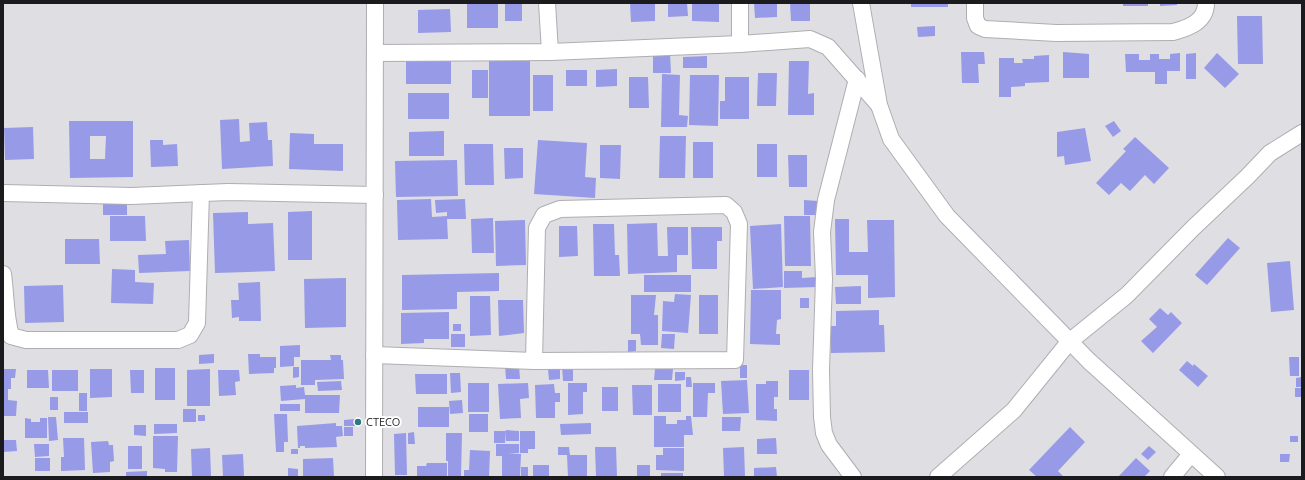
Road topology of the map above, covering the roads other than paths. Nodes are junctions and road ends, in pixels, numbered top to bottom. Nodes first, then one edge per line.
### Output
1 (375, 3) edge
2 (547, 3) edge
3 (740, 3) edge
4 (861, 3) edge
5 (975, 3) edge
6 (1206, 3) edge
7 (740, 44) junction
8 (550, 52) junction
9 (376, 53) junction
10 (857, 78) junction
11 (879, 105) junction
12 (1302, 133) edge
13 (3, 193) edge
14 (201, 193) junction
15 (375, 195) junction
16 (3, 274) edge
17 (7, 337) edge
18 (1070, 342) junction
19 (374, 355) junction
20 (534, 361) junction
21 (1191, 454) junction
22 (849, 476) edge
23 (374, 477) edge
24 (938, 477) edge
25 (1172, 477) edge
26 (1217, 477) edge

1 - 9 street
2 - 8 street
3 - 7 street
4 - 11 street
5 - 6 street
7 - 8 street
7 - 10 street
8 - 9 street
9 - 15 street
10 - 11 street
10 - 22 street
11 - 18 street
12 - 18 street
13 - 14 street
14 - 15 street
14 - 17 street
15 - 19 street
16 - 17 street
18 - 21 street
18 - 24 street
19 - 20 street
19 - 23 street
20 - 20 street
21 - 25 street
21 - 26 street

